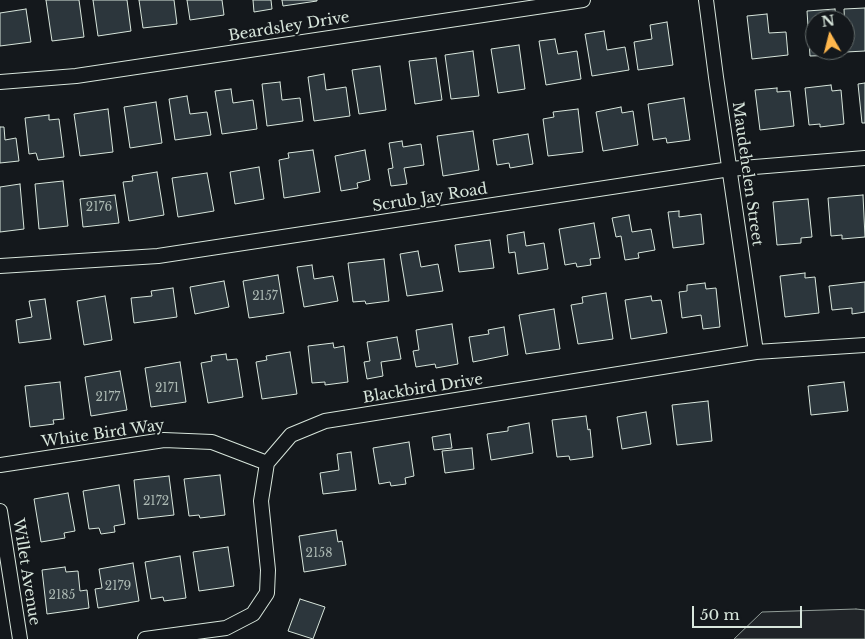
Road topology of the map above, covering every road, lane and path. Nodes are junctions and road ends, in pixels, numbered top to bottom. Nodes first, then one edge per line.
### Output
1 (583, 0) edge
2 (706, 0) edge
3 (0, 82) edge
4 (865, 158) edge
5 (730, 169) junction
6 (0, 266) edge
7 (865, 345) edge
8 (756, 352) junction
9 (267, 463) junction
10 (0, 465) edge
11 (0, 510) edge
12 (20, 639) edge
13 (145, 639) edge

1 - 3 street, Beardsley Drive
2 - 5 street, Maudehelen Street
4 - 5 street, Scrub Jay Road
5 - 6 street, Scrub Jay Road
5 - 8 street, Maudehelen Street
7 - 8 street, Blackbird Drive
8 - 9 street, Blackbird Drive
9 - 10 street, White Bird Way
9 - 13 street
11 - 12 street, Willet Avenue

